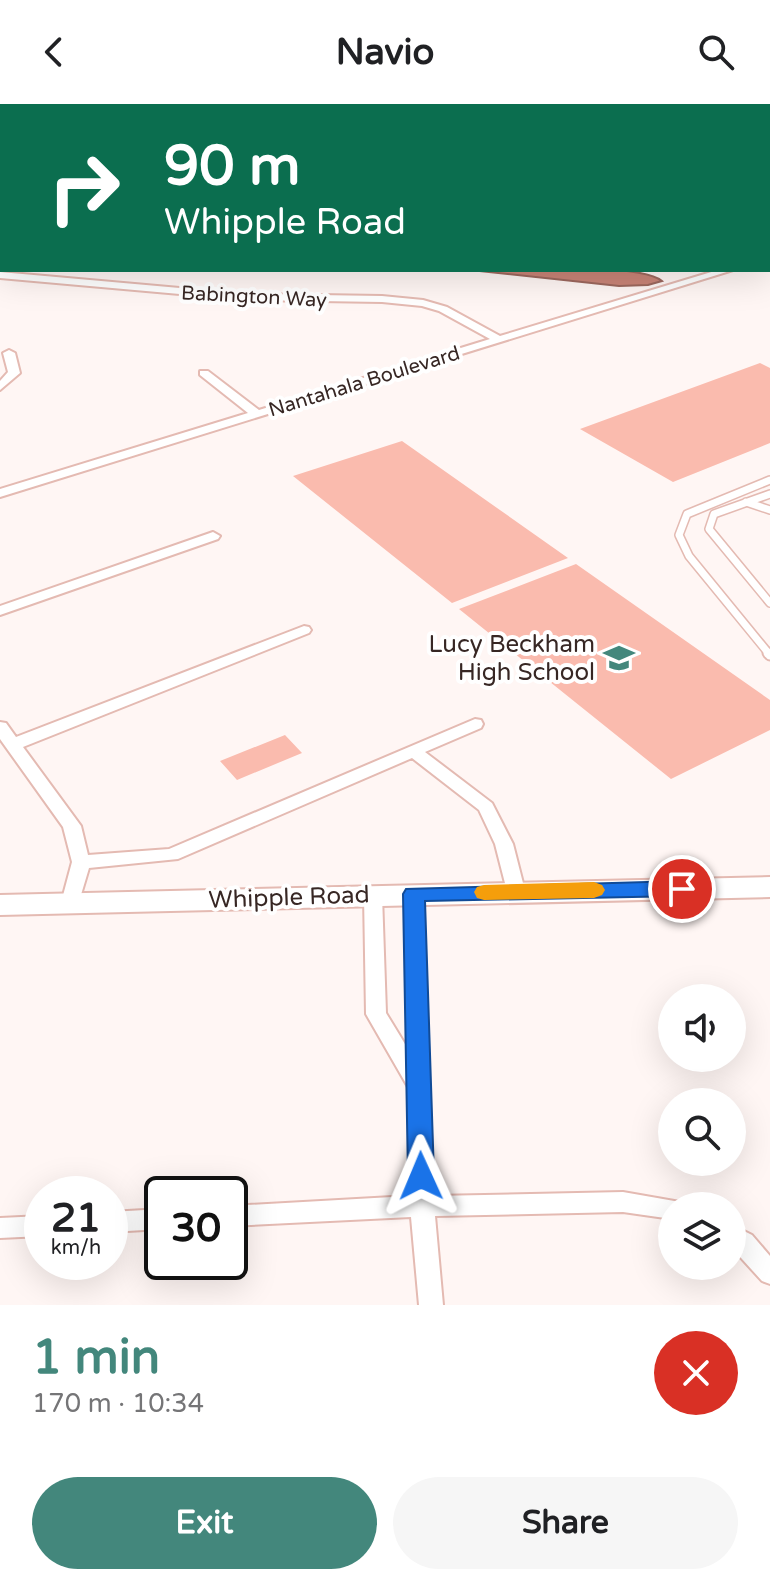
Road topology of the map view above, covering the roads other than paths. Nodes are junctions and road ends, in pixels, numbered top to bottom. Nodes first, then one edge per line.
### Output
1 (721, 272) edge
2 (0, 275) edge
3 (499, 340) junction
4 (9, 353) dead end
5 (204, 373) dead end
6 (0, 387) edge
7 (257, 414) junction
8 (770, 480) edge
9 (0, 493) edge
10 (770, 494) edge
11 (746, 502) junction
12 (770, 510) edge
13 (213, 536) dead end
14 (770, 603) edge
15 (0, 611) edge
16 (304, 630) dead end
17 (770, 655) edge
18 (475, 724) dead end
19 (0, 727) edge
20 (14, 744) junction
21 (415, 752) junction
22 (81, 862) junction
23 (770, 887) edge
24 (516, 891) junction
25 (414, 894) junction
26 (373, 895) junction
27 (70, 903) junction
28 (0, 905) edge
29 (419, 1087) junction
30 (422, 1206) junction
31 (658, 1207) edge
32 (248, 1215) edge
33 (24, 1227) edge
34 (0, 1228) edge
35 (746, 1245) edge
36 (770, 1273) edge
37 (431, 1305) edge

1 - 3 street, Nantahala Boulevard
2 - 3 street, Babington Way
3 - 7 street, Nantahala Boulevard
4 - 6 street
5 - 7 street
7 - 9 street, Nantahala Boulevard
8 - 17 lane
10 - 11 lane
11 - 12 lane
11 - 14 lane
13 - 15 street
16 - 20 street
18 - 21 street
19 - 20 street
20 - 22 street
21 - 22 street
21 - 24 street
22 - 27 street
23 - 24 main road, Whipple Road
24 - 25 main road, Whipple Road
25 - 26 main road, Whipple Road
25 - 29 street
26 - 27 main road, Whipple Road
26 - 29 street
27 - 28 main road, Whipple Road
29 - 30 street
30 - 31 street
30 - 32 street
30 - 37 street
33 - 34 street
35 - 36 street

